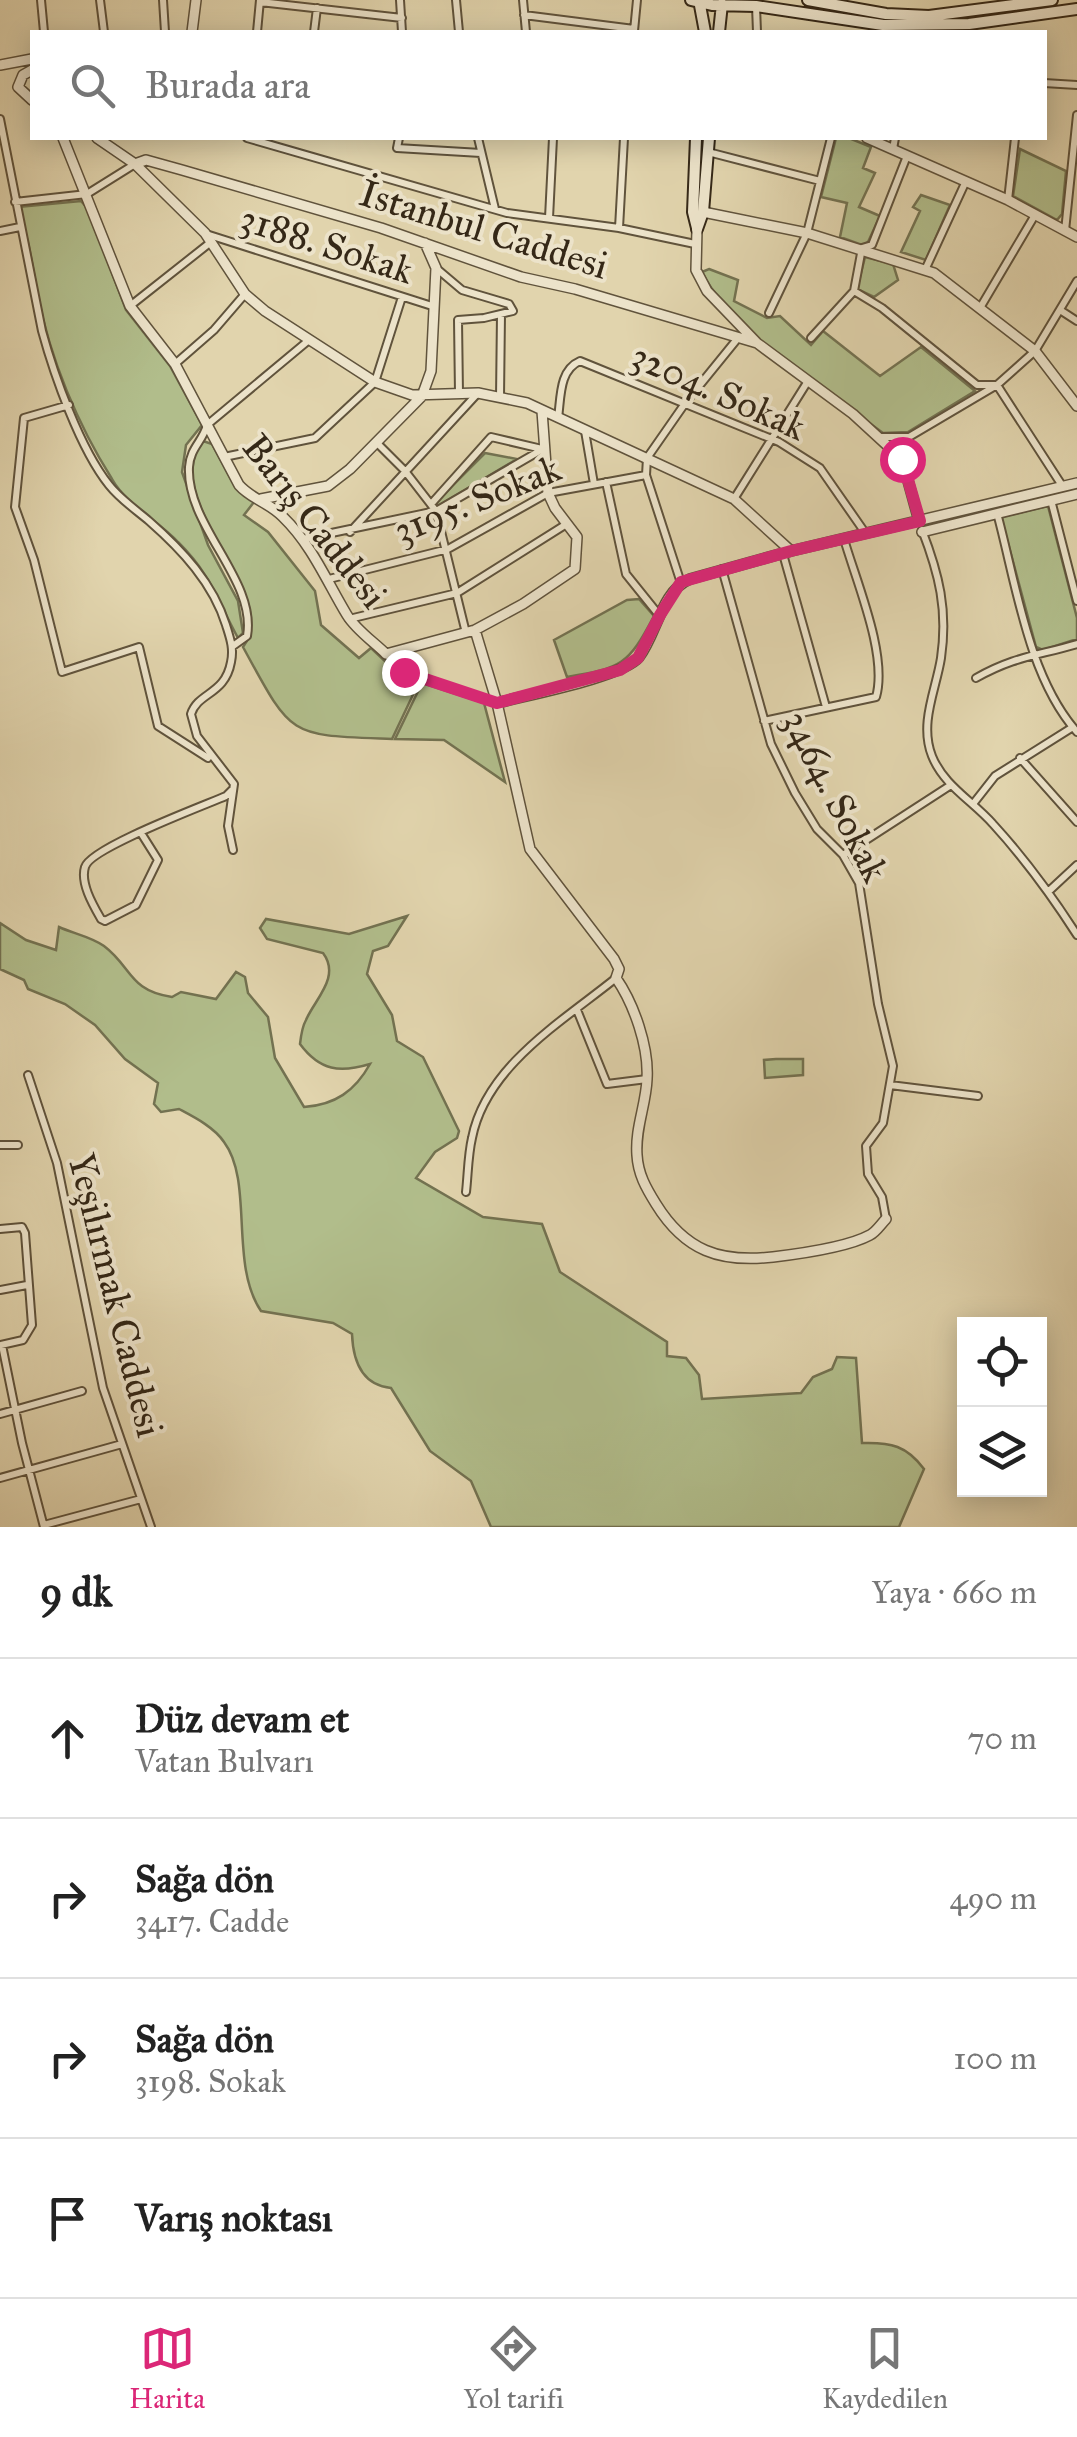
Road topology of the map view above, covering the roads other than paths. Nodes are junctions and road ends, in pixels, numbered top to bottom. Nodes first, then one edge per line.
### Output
1 (41, 0) edge
2 (100, 0) edge
3 (162, 0) edge
4 (196, 0) edge
5 (400, 0) edge
6 (456, 0) edge
7 (524, 0) edge
8 (637, 0) edge
9 (808, 0) edge
10 (1052, 0) edge
11 (260, 1) edge
12 (697, 1) edge
13 (1040, 1) edge
14 (828, 2) edge
15 (722, 3) edge
16 (756, 6) junction
17 (960, 6) edge
18 (316, 8) junction
19 (1077, 9) edge
20 (524, 15) junction
21 (402, 18) junction
22 (844, 26) edge
23 (902, 29) edge
24 (44, 30) edge
25 (104, 30) edge
26 (165, 30) edge
27 (192, 30) edge
28 (257, 30) edge
29 (314, 30) edge
30 (402, 30) edge
31 (459, 30) edge
32 (526, 30) edge
33 (627, 30) edge
34 (634, 30) edge
35 (704, 30) edge
36 (719, 30) edge
37 (757, 30) edge
38 (30, 59) edge
39 (0, 66) edge
40 (30, 71) edge
41 (1047, 84) edge
42 (1077, 84) edge
43 (30, 98) edge
44 (1077, 116) edge
45 (0, 119) edge
46 (64, 140) edge
47 (99, 140) edge
48 (254, 140) edge
49 (399, 140) edge
50 (478, 140) edge
51 (553, 140) edge
52 (624, 140) edge
53 (696, 140) edge
54 (709, 140) edge
55 (830, 140) edge
56 (1013, 140) edge
57 (894, 143) edge
58 (708, 152) junction
59 (481, 153) junction
60 (908, 155) junction
61 (134, 164) junction
62 (8, 168) junction
63 (0, 176) edge
64 (820, 182) junction
65 (966, 182) junction
66 (86, 194) junction
67 (1008, 200) junction
68 (14, 202) junction
69 (496, 209) junction
70 (702, 212) junction
71 (1035, 215) junction
72 (549, 218) junction
73 (20, 227) junction
74 (618, 228) junction
75 (697, 230) junction
76 (0, 231) edge
77 (1065, 231) junction
78 (808, 233) junction
79 (208, 237) junction
80 (1077, 237) edge
81 (425, 243) junction
82 (694, 244) junction
83 (862, 248) junction
84 (436, 268) junction
85 (925, 270) junction
86 (1077, 282) edge
87 (854, 291) junction
88 (245, 294) junction
89 (402, 297) junction
90 (130, 306) junction
91 (432, 306) junction
92 (980, 308) junction
93 (1060, 310) junction
94 (770, 313) dead end
95 (501, 314) junction
96 (1077, 321) edge
97 (738, 338) junction
98 (811, 338) dead end
99 (309, 340) junction
100 (757, 343) junction
101 (1035, 351) junction
102 (175, 364) junction
103 (808, 381) junction
104 (375, 382) junction
105 (997, 385) junction
106 (478, 393) junction
107 (459, 394) junction
108 (422, 396) junction
109 (500, 397) junction
110 (686, 402) junction
111 (68, 405) junction
112 (1077, 406) edge
113 (542, 411) junction
114 (558, 418) junction
115 (207, 425) junction
116 (585, 430) junction
117 (202, 437) junction
118 (881, 437) junction
119 (770, 438) junction
120 (216, 441) junction
121 (376, 442) junction
122 (543, 449) junction
123 (224, 457) junction
124 (647, 458) junction
125 (405, 471) junction
126 (646, 474) junction
127 (606, 482) junction
128 (594, 484) junction
129 (1077, 484) edge
130 (1063, 487) junction
131 (548, 493) junction
132 (1077, 494) edge
133 (734, 499) junction
134 (261, 500) junction
135 (1051, 500) junction
136 (434, 507) junction
137 (997, 514) junction
138 (565, 525) junction
139 (921, 526) junction
140 (350, 532) junction
141 (866, 534) junction
142 (844, 539) junction
143 (302, 540) junction
144 (448, 549) junction
145 (787, 552) junction
146 (722, 569) junction
147 (329, 578) junction
148 (681, 582) junction
149 (457, 593) junction
150 (1077, 602) edge
151 (660, 615) junction
152 (349, 619) junction
153 (471, 632) junction
154 (1077, 644) edge
155 (233, 646) junction
156 (1034, 652) junction
157 (386, 654) junction
158 (976, 678) dead end
159 (497, 703) junction
160 (826, 707) junction
161 (764, 721) junction
162 (1075, 729) edge
163 (1020, 758) junction
164 (214, 762) junction
165 (951, 785) junction
166 (232, 790) junction
167 (972, 804) junction
168 (1077, 822) edge
169 (141, 833) junction
170 (234, 850) dead end
171 (843, 855) junction
172 (1077, 866) edge
173 (1049, 891) junction
174 (1077, 935) edge
175 (616, 978) junction
176 (577, 1010) junction
177 (28, 1076) dead end
178 (648, 1080) junction
179 (890, 1085) junction
180 (978, 1096) dead end
181 (0, 1145) edge
182 (18, 1145) dead end
183 (466, 1192) dead end
184 (886, 1219) joint
185 (0, 1229) edge
186 (28, 1285) junction
187 (0, 1290) edge
188 (1, 1345) edge
189 (82, 1391) dead end
190 (16, 1410) junction
191 (0, 1414) edge
192 (122, 1444) junction
193 (29, 1470) junction
194 (0, 1478) edge
195 (141, 1499) junction
196 (44, 1526) edge
197 (150, 1527) edge

1 - 24 street
2 - 25 street
3 - 26 street
4 - 27 street
5 - 21 street
6 - 31 street
7 - 20 street
8 - 34 street
9 - 14 main road
10 - 13 main road
11 - 18 street
11 - 28 street
12 - 15 main road
12 - 35 main road
13 - 17 main road
14 - 17 main road
15 - 16 main road
15 - 36 main road
16 - 22 main road
16 - 37 street
18 - 21 street
18 - 29 street
19 - 23 main road
20 - 32 street
20 - 33 street
21 - 30 street
22 - 23 main road
38 - 39 street
40 - 43 street
41 - 42 street
44 - 77 street
45 - 62 street
46 - 66 street, Barış Caddesi
47 - 61 street
48 - 69 street
49 - 59 street
50 - 59 street
51 - 72 street
52 - 74 street
53 - 75 main road
54 - 58 main road
55 - 64 street
56 - 67 street
57 - 60 street
58 - 64 street
58 - 70 main road
59 - 69 street
60 - 65 street
60 - 83 street
61 - 66 street
61 - 79 street
61 - 81 street, İstanbul Caddesi
62 - 63 street
62 - 68 street
64 - 78 street
65 - 67 street
65 - 85 street
66 - 68 street
66 - 90 street, Barış Caddesi
67 - 71 street
68 - 73 street
69 - 72 street
70 - 75 main road
70 - 78 street
71 - 77 street
71 - 92 street
72 - 74 street
73 - 76 street
73 - 111 street
74 - 82 street
75 - 82 street
77 - 80 street
78 - 83 street
78 - 94 street
79 - 88 street
79 - 89 street, 3188. Sokak
79 - 90 street
81 - 84 street
81 - 97 street, İstanbul Caddesi
82 - 100 street
83 - 85 street
83 - 87 street
84 - 91 street
84 - 95 street
85 - 92 street
86 - 93 street
87 - 98 street
87 - 105 street
88 - 99 street
88 - 102 street
89 - 91 street, 3188. Sokak
89 - 104 street
90 - 102 street, Barış Caddesi
91 - 108 street
92 - 101 street
93 - 96 street
93 - 101 street
95 - 107 street
95 - 109 street
97 - 100 street, İstanbul Caddesi
97 - 110 street
99 - 104 street
99 - 115 street
100 - 103 street
101 - 105 street
101 - 112 street
102 - 115 street, Barış Caddesi
103 - 118 street
103 - 119 street
104 - 108 street
104 - 123 street
105 - 118 street
105 - 130 street
106 - 107 street
106 - 109 street
106 - 125 street
107 - 108 street
108 - 121 street
109 - 113 street
110 - 114 street, 3204. Sokak
110 - 119 street, 3204. Sokak
110 - 124 street
111 - 155 street
111 - 164 street
113 - 114 street
113 - 122 street, Barış Caddesi
114 - 116 street
115 - 117 street
115 - 120 street, Barış Caddesi
116 - 124 street
116 - 128 street
117 - 120 street
117 - 155 street
118 - 139 street
119 - 133 street
119 - 141 street, 3204. Sokak
120 - 123 street, Barış Caddesi
121 - 125 street
121 - 134 street
122 - 131 street, Barış Caddesi
122 - 136 street
122 - 136 street
123 - 134 street, Barış Caddesi
124 - 126 street
124 - 133 street
125 - 136 street
125 - 140 street
126 - 127 street, 3195. Sokak
126 - 148 street
127 - 128 street, 3195. Sokak
127 - 151 street
128 - 131 street, 3195. Sokak
129 - 130 street
130 - 139 street
131 - 138 street, Barış Caddesi
131 - 144 street, 3195. Sokak
132 - 135 street
133 - 145 street
134 - 143 street, Barış Caddesi
135 - 137 street
135 - 150 street
136 - 140 street
136 - 144 street
137 - 139 street
137 - 156 street
138 - 149 street
138 - 153 street, Barış Caddesi
139 - 141 street
139 - 165 street
140 - 143 street
141 - 142 street
142 - 145 street
142 - 160 street
143 - 147 street, Barış Caddesi
144 - 147 street, 3195. Sokak
144 - 149 street
145 - 146 street
145 - 160 street
146 - 148 street
146 - 161 street, 3464. Sokak
147 - 152 street, Barış Caddesi
148 - 151 street
149 - 152 street
149 - 153 street
151 - 159 street
152 - 157 street, Barış Caddesi
153 - 157 street, Barış Caddesi
153 - 159 street
154 - 156 street
155 - 164 street
156 - 158 street
156 - 162 street
157 - 159 street
159 - 175 street
160 - 161 street
161 - 171 street, 3464. Sokak
162 - 163 street
163 - 167 street
163 - 168 street
164 - 166 street
165 - 167 street
165 - 171 street
166 - 169 street
166 - 170 street
167 - 173 street
169 - 169 street
171 - 179 street, 3464. Sokak
172 - 173 street
173 - 174 street
175 - 176 street
175 - 178 street
176 - 178 street
176 - 183 street
177 - 192 street, Yeşilırmak Caddesi
178 - 184 street
179 - 180 street
179 - 184 street, 3464. Sokak
181 - 182 street
185 - 186 street
186 - 187 street
186 - 188 street
188 - 190 street
189 - 190 street
190 - 191 street
190 - 193 street
192 - 193 street
192 - 195 street, Yeşilırmak Caddesi
193 - 194 street
193 - 196 street
195 - 196 street
195 - 197 street, Yeşilırmak Caddesi

